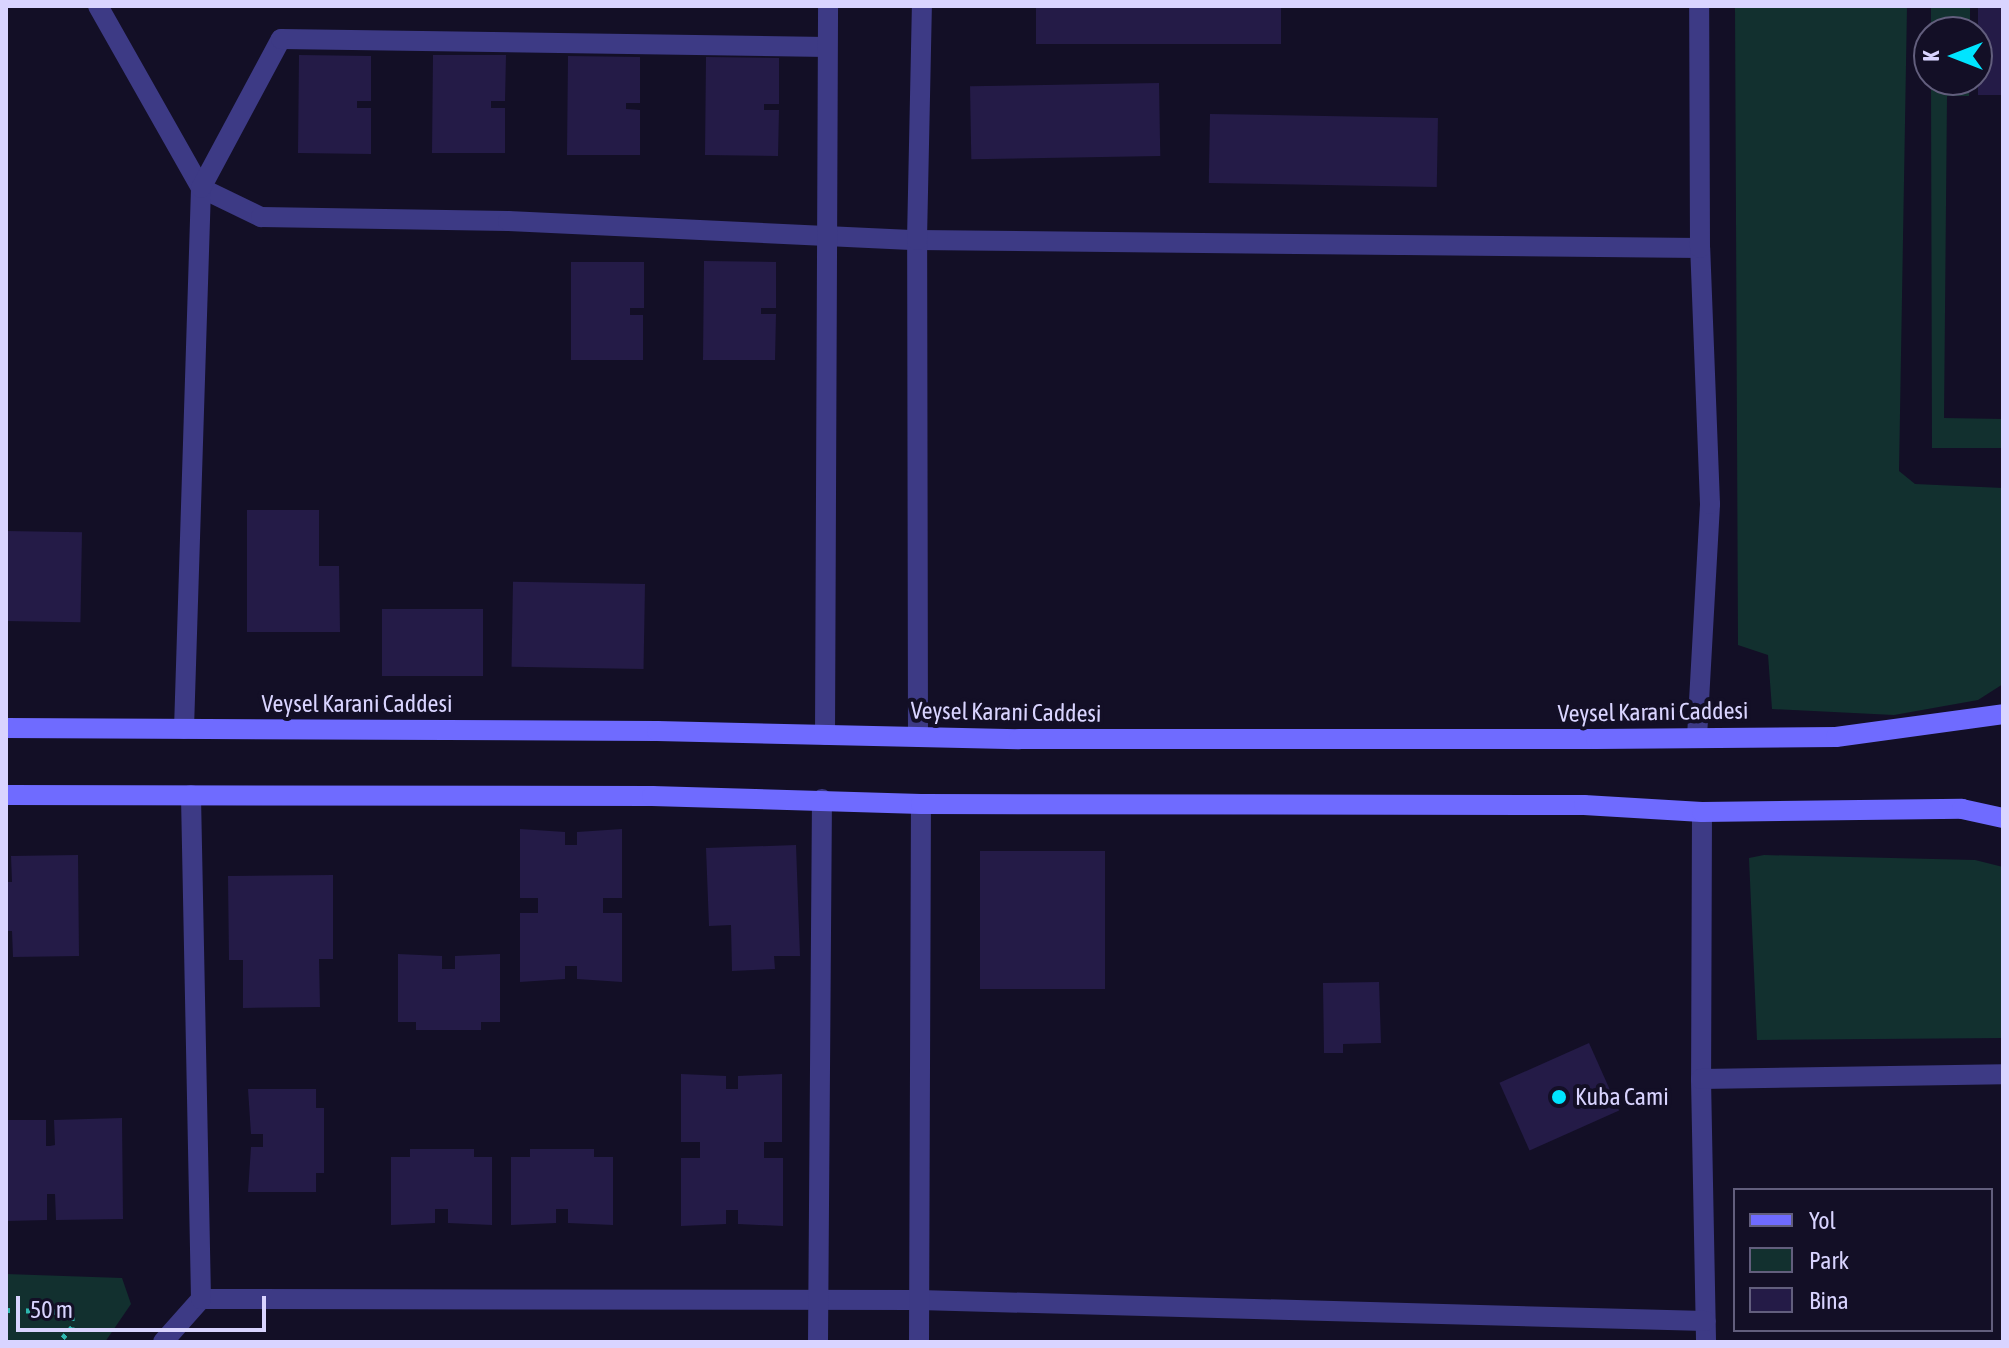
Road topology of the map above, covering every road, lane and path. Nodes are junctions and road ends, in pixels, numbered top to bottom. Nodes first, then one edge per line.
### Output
1 (98, 6) edge
2 (828, 6) edge
3 (922, 6) edge
4 (1699, 6) edge
5 (827, 47) junction
6 (201, 188) junction
7 (825, 235) junction
8 (917, 240) junction
9 (1700, 248) junction
10 (2003, 714) edge
11 (6, 728) edge
12 (184, 729) junction
13 (825, 735) junction
14 (918, 737) junction
15 (1697, 737) junction
16 (6, 795) edge
17 (191, 795) junction
18 (822, 799) junction
19 (921, 804) junction
20 (1702, 812) junction
21 (2003, 818) edge
22 (2003, 1074) edge
23 (1701, 1079) junction
24 (201, 1299) junction
25 (919, 1300) junction
26 (818, 1301) junction
27 (6, 1310) edge
28 (1706, 1332) edge
29 (59, 1342) edge
30 (163, 1342) edge
31 (818, 1342) edge
32 (919, 1342) edge

1 - 6 street
2 - 5 street
3 - 8 street
4 - 9 street
5 - 6 street
5 - 7 street
6 - 7 street
6 - 12 street
7 - 8 street
7 - 13 street
8 - 9 street
8 - 14 street
9 - 15 street
10 - 15 main road, Veysel Karani Caddesi
11 - 12 main road, Veysel Karani Caddesi
12 - 13 main road, Veysel Karani Caddesi
13 - 14 main road, Veysel Karani Caddesi
14 - 15 main road, Veysel Karani Caddesi
16 - 17 main road
17 - 18 main road
17 - 24 street
18 - 19 main road
18 - 26 street
19 - 20 main road
19 - 25 street
20 - 21 main road
20 - 23 street
22 - 23 street
23 - 28 street
24 - 26 street
24 - 30 street
25 - 26 street
25 - 28 street
25 - 32 street
26 - 31 street
27 - 29 path

